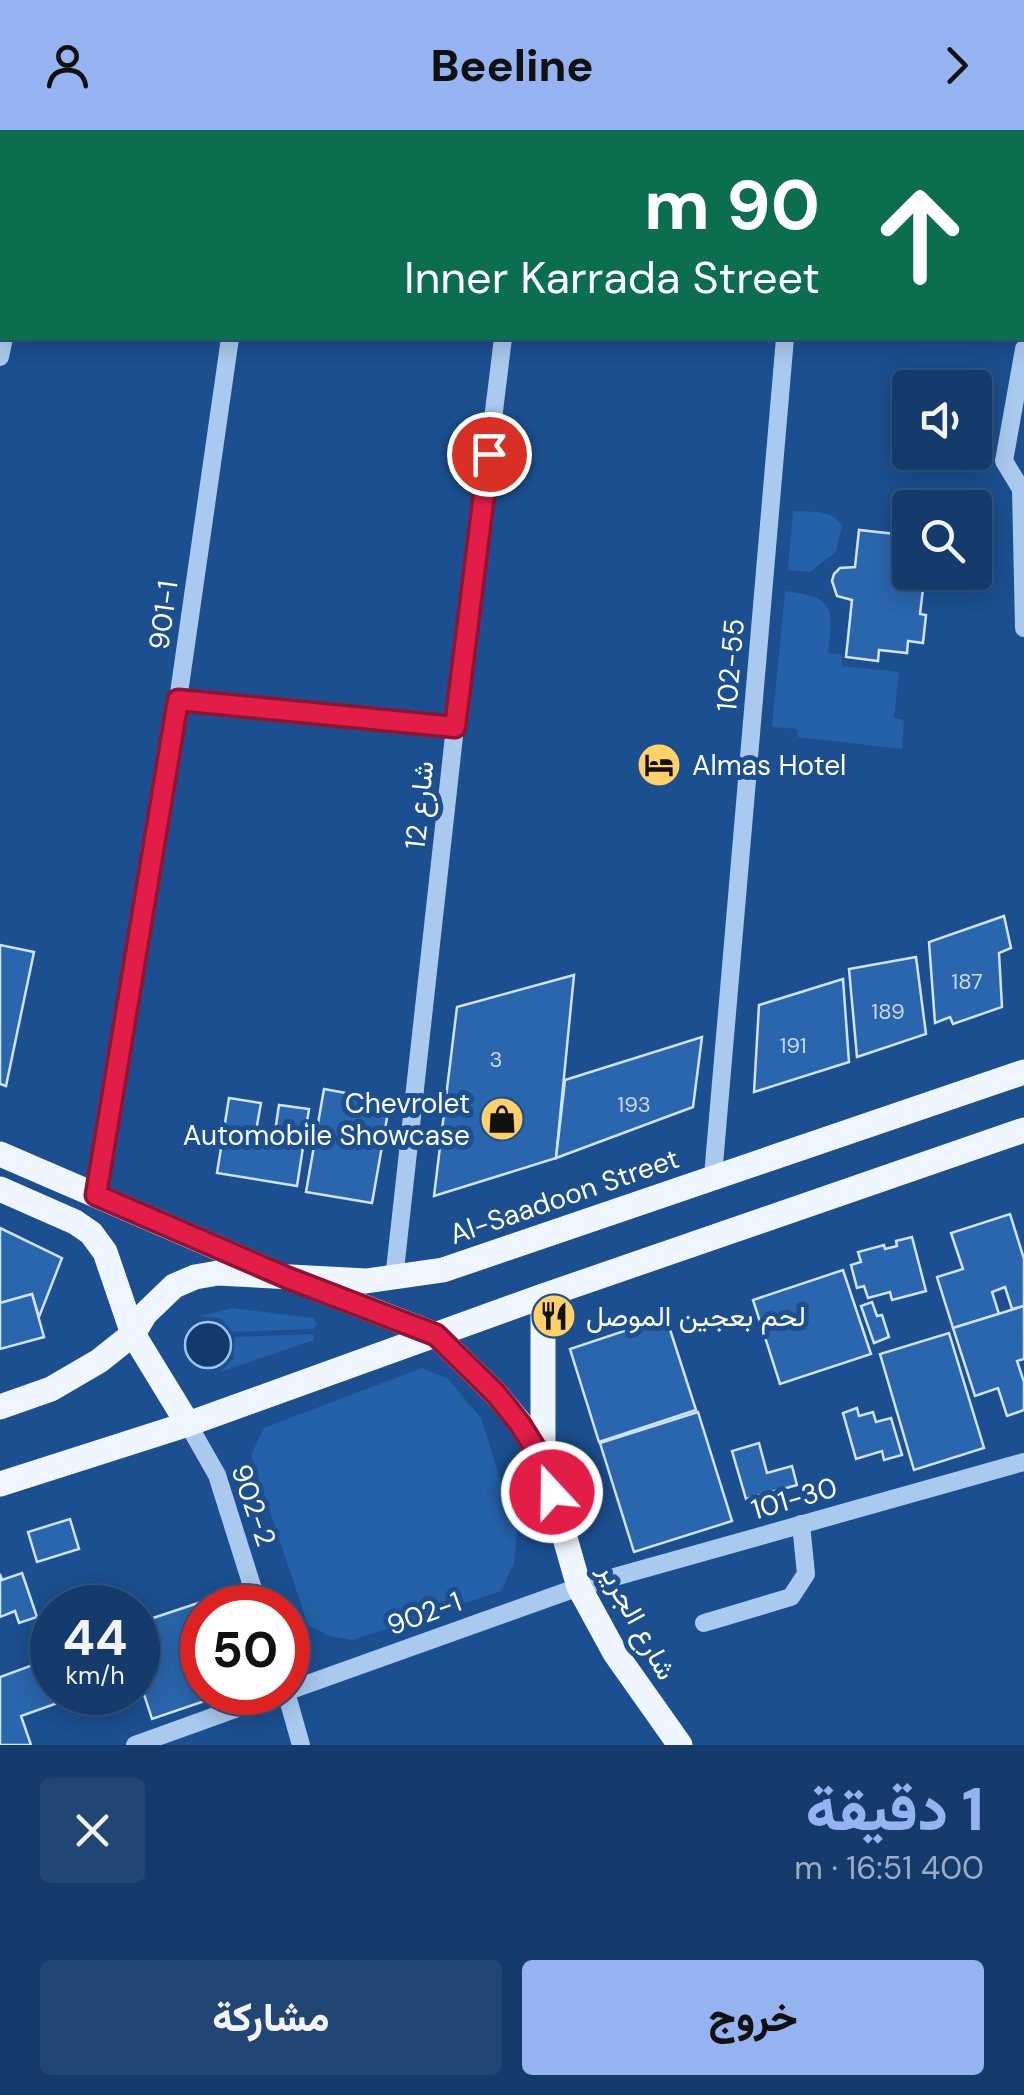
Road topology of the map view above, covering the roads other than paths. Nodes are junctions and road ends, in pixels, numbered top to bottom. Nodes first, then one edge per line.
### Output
1 (230, 340) edge
2 (503, 340) edge
3 (786, 340) edge
4 (1024, 349) edge
5 (1024, 628) edge
6 (178, 700) junction
7 (455, 727) junction
8 (1024, 1072) edge
9 (1024, 1130) edge
10 (0, 1154) edge
11 (713, 1176) junction
12 (0, 1189) edge
13 (96, 1195) junction
14 (288, 1278) junction
15 (394, 1279) junction
16 (543, 1296) junction
17 (134, 1334) junction
18 (436, 1335) junction
19 (0, 1407) edge
20 (188, 1424) junction
21 (543, 1461) junction
22 (1024, 1462) edge
23 (0, 1484) edge
24 (801, 1524) junction
25 (253, 1585) edge
26 (578, 1586) junction
27 (704, 1623) dead end
28 (310, 1683) edge
29 (220, 1715) edge
30 (292, 1715) edge
31 (135, 1745) edge
32 (301, 1745) edge
33 (680, 1745) edge

1 - 6 street, 901-1
2 - 7 street, شارع 12
3 - 11 street, 102-55
4 - 5 street
6 - 7 street
6 - 13 street, 901-1
7 - 15 street, شارع 12
8 - 11 main road, Al-Saadoon Street
9 - 16 main road
10 - 13 main road, شارع الجرير
11 - 15 main road, Al-Saadoon Street
12 - 17 main road
13 - 14 main road, شارع الجرير
14 - 15 main road, Al-Saadoon Street
14 - 17 main road, Al-Saadoon Street
14 - 18 main road, شارع الجرير
16 - 18 main road
16 - 21 main road, شارع الجرير
17 - 19 main road, Al-Saadoon Street
17 - 20 main road
18 - 20 main road
18 - 21 main road, شارع الجرير
20 - 23 main road
20 - 25 street, 902-2
21 - 26 main road, شارع الجرير
22 - 24 street, 101-30
24 - 26 street, 101-30
24 - 27 street
26 - 28 street, 902-1
26 - 33 main road, شارع الجرير
29 - 31 street, 902-1
30 - 32 street

